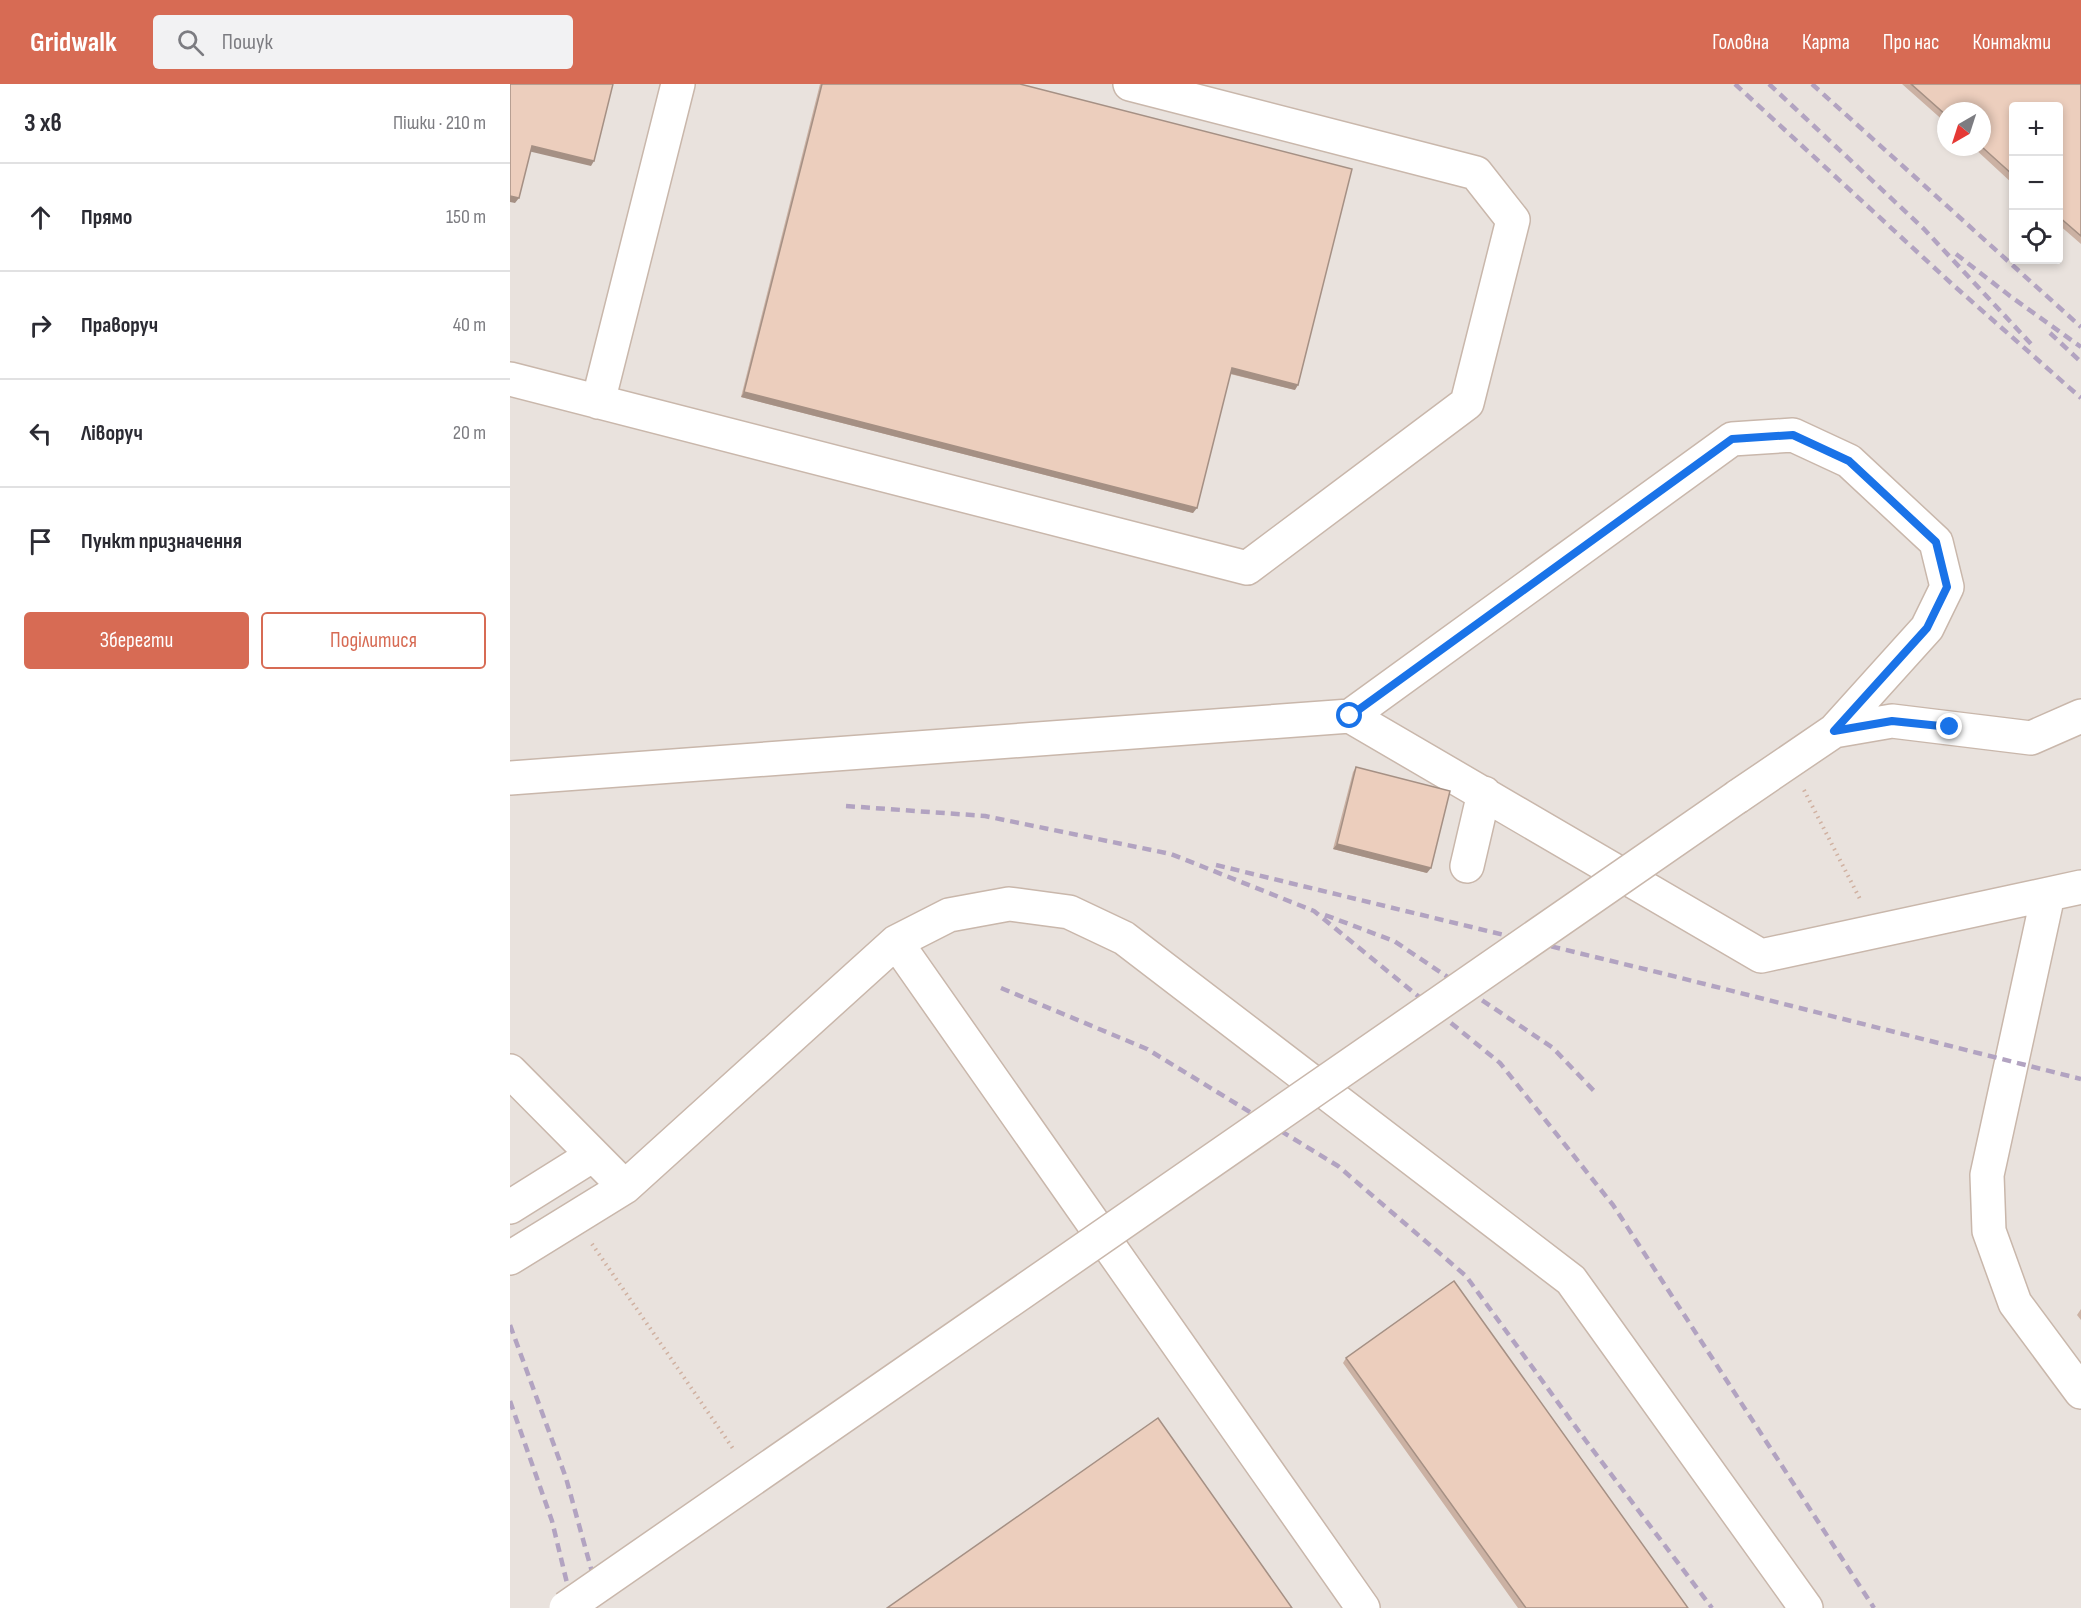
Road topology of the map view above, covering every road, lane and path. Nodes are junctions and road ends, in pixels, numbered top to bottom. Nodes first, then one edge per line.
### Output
1 (678, 84) edge
2 (1130, 84) edge
3 (510, 379) edge
4 (598, 402) junction
5 (1350, 716) junction
6 (2081, 716) edge
7 (1834, 731) junction
8 (552, 775) junction
9 (510, 778) edge
10 (1484, 793) junction
11 (510, 803) edge
12 (1812, 804) dead end
13 (1467, 866) dead end
14 (2081, 887) edge
15 (1855, 890) dead end
16 (2048, 895) junction
17 (896, 942) junction
18 (510, 1071) edge
19 (593, 1155) junction
20 (625, 1187) junction
21 (510, 1207) edge
22 (516, 1254) edge
23 (602, 1259) dead end
24 (2081, 1392) edge
25 (754, 1478) junction
26 (566, 1608) edge
27 (1363, 1608) edge
28 (1806, 1608) edge

1 - 4 lane
2 - 4 lane
3 - 4 lane
5 - 7 lane
5 - 8 lane
5 - 10 lane
6 - 7 lane
7 - 25 lane, bridge
8 - 9 lane
8 - 11 lane
10 - 13 lane
10 - 16 lane
12 - 15 path
14 - 16 lane
16 - 24 lane
17 - 20 lane
17 - 27 lane
17 - 28 lane
18 - 19 lane
19 - 20 lane
19 - 21 lane
20 - 22 lane
23 - 25 path
25 - 26 lane, bridge

